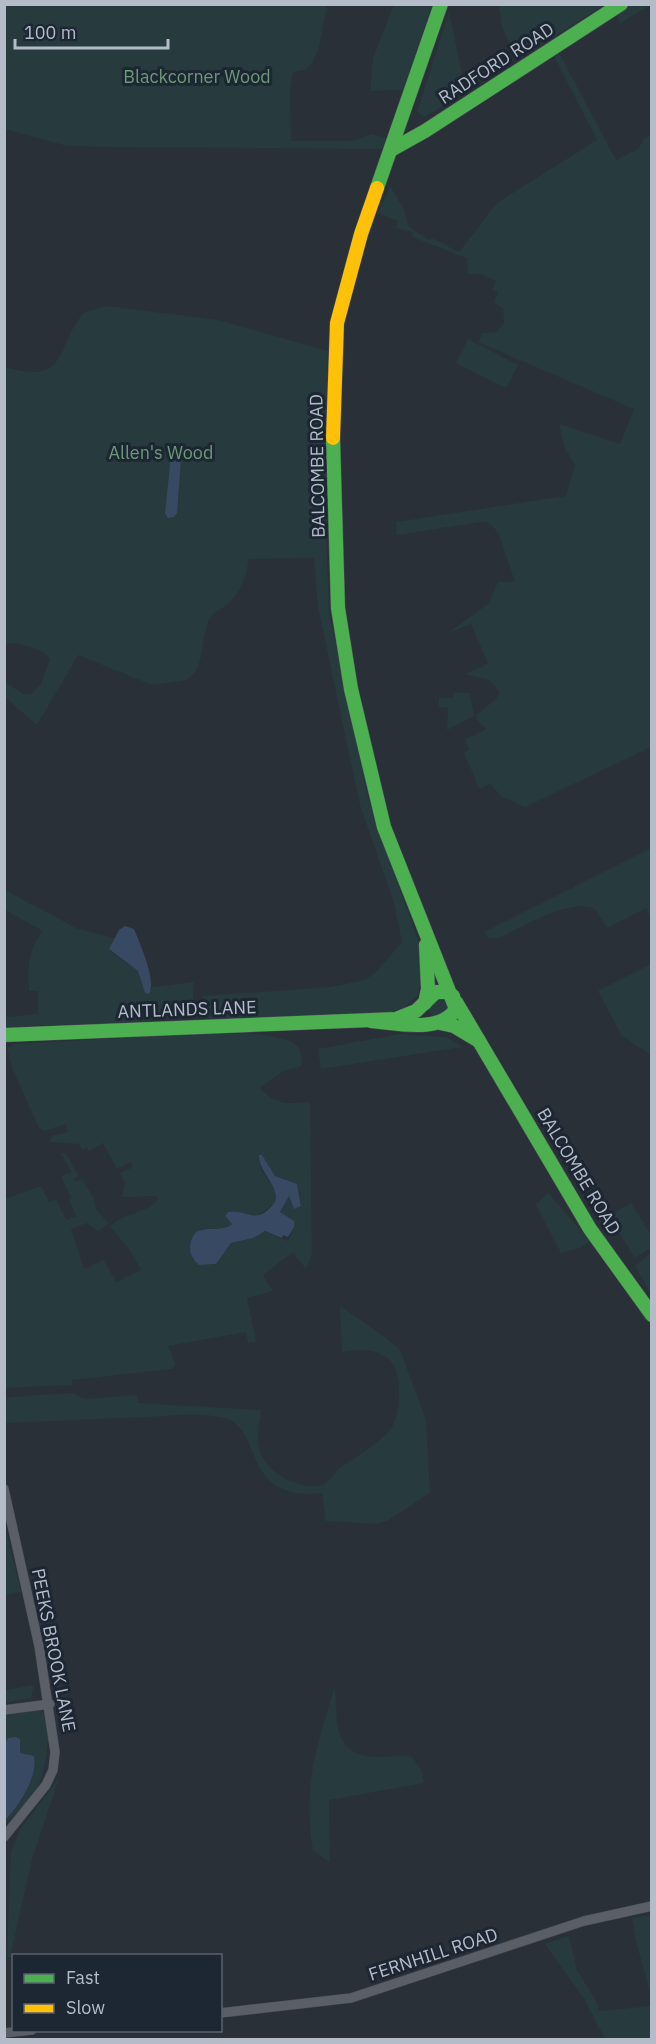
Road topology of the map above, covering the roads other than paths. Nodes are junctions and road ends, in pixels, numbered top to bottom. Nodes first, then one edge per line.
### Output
1 (441, 4) edge
2 (621, 4) edge
3 (404, 115) junction
4 (425, 131) junction
5 (391, 150) junction
6 (425, 930) junction
7 (454, 999) junction
8 (426, 1000) junction
9 (370, 1021) junction
10 (440, 1023) junction
11 (4, 1035) edge
12 (481, 1043) junction
13 (651, 1315) edge
14 (4, 1489) edge
15 (50, 1704) junction
16 (4, 1710) edge
17 (4, 1838) edge
18 (651, 1906) edge
19 (222, 2013) edge

1 - 3 main road, BALCOMBE ROAD
2 - 4 main road, RADFORD ROAD
3 - 4 main road
3 - 5 main road, BALCOMBE ROAD
4 - 5 main road, RADFORD ROAD
5 - 6 main road, BALCOMBE ROAD
6 - 7 main road, BALCOMBE ROAD
6 - 8 main road, BALCOMBE ROAD
7 - 8 main road
7 - 10 main road
7 - 12 main road, BALCOMBE ROAD
8 - 9 main road, ANTLANDS LANE
8 - 10 main road
9 - 10 main road, ANTLANDS LANE
9 - 11 main road, ANTLANDS LANE
10 - 12 main road, BALCOMBE ROAD
12 - 13 main road, BALCOMBE ROAD
14 - 15 street, PEEKS BROOK LANE
15 - 16 street
15 - 17 street, PEEKS BROOK LANE
18 - 19 street, FERNHILL ROAD

